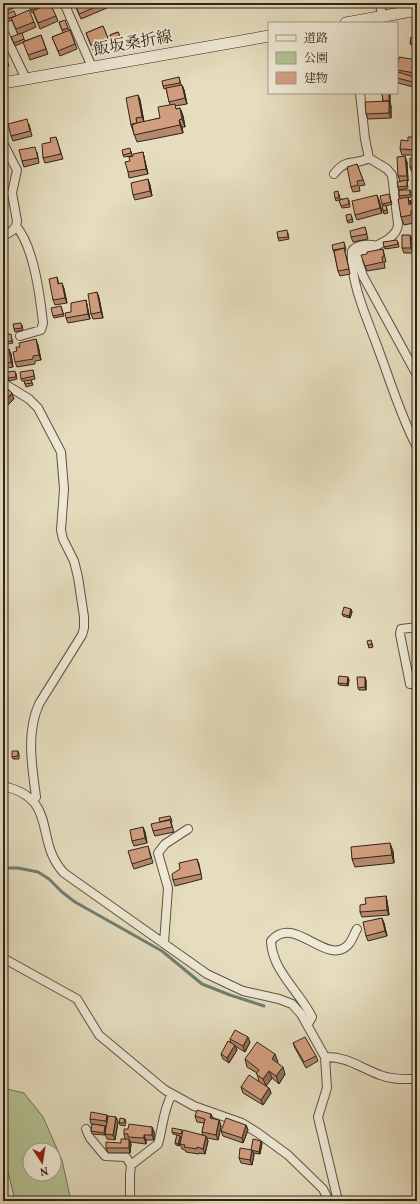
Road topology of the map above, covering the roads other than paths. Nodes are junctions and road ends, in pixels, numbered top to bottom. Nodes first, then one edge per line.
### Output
1 (64, 3) edge
2 (380, 3) edge
3 (417, 10) edge
4 (382, 17) junction
5 (355, 22) edge
6 (3, 31) edge
7 (268, 36) edge
8 (92, 67) junction
9 (26, 79) junction
10 (3, 83) edge
11 (360, 94) edge
12 (3, 143) edge
13 (369, 158) junction
14 (334, 174) dead end
15 (16, 226) junction
16 (3, 236) edge
17 (376, 245) junction
18 (20, 336) dead end
19 (417, 375) edge
20 (3, 383) edge
21 (417, 447) edge
22 (417, 627) edge
23 (417, 684) edge
24 (3, 786) edge
25 (36, 797) dead end
26 (188, 829) dead end
27 (357, 929) dead end
28 (164, 943) junction
29 (3, 958) edge
30 (308, 1024) junction
31 (325, 1056) junction
32 (417, 1079) edge
33 (172, 1094) junction
34 (86, 1129) dead end
35 (131, 1165) junction
36 (130, 1201) edge
37 (329, 1201) edge
38 (338, 1201) edge

1 - 8 street
2 - 4 street
3 - 4 main road
4 - 5 main road
6 - 9 street
7 - 8 main road, 飯坂桑折線
8 - 9 main road, 飯坂桑折線
9 - 10 main road, 飯坂桑折線
11 - 13 street
12 - 15 street
13 - 14 street
13 - 17 street
15 - 16 street
15 - 18 street
17 - 19 street
17 - 21 street
20 - 25 street
22 - 23 street
24 - 28 street
26 - 28 street
27 - 30 street
28 - 30 street
29 - 33 street
30 - 31 street
31 - 32 street
31 - 38 street
33 - 35 street
33 - 37 street
34 - 35 street
35 - 36 street

